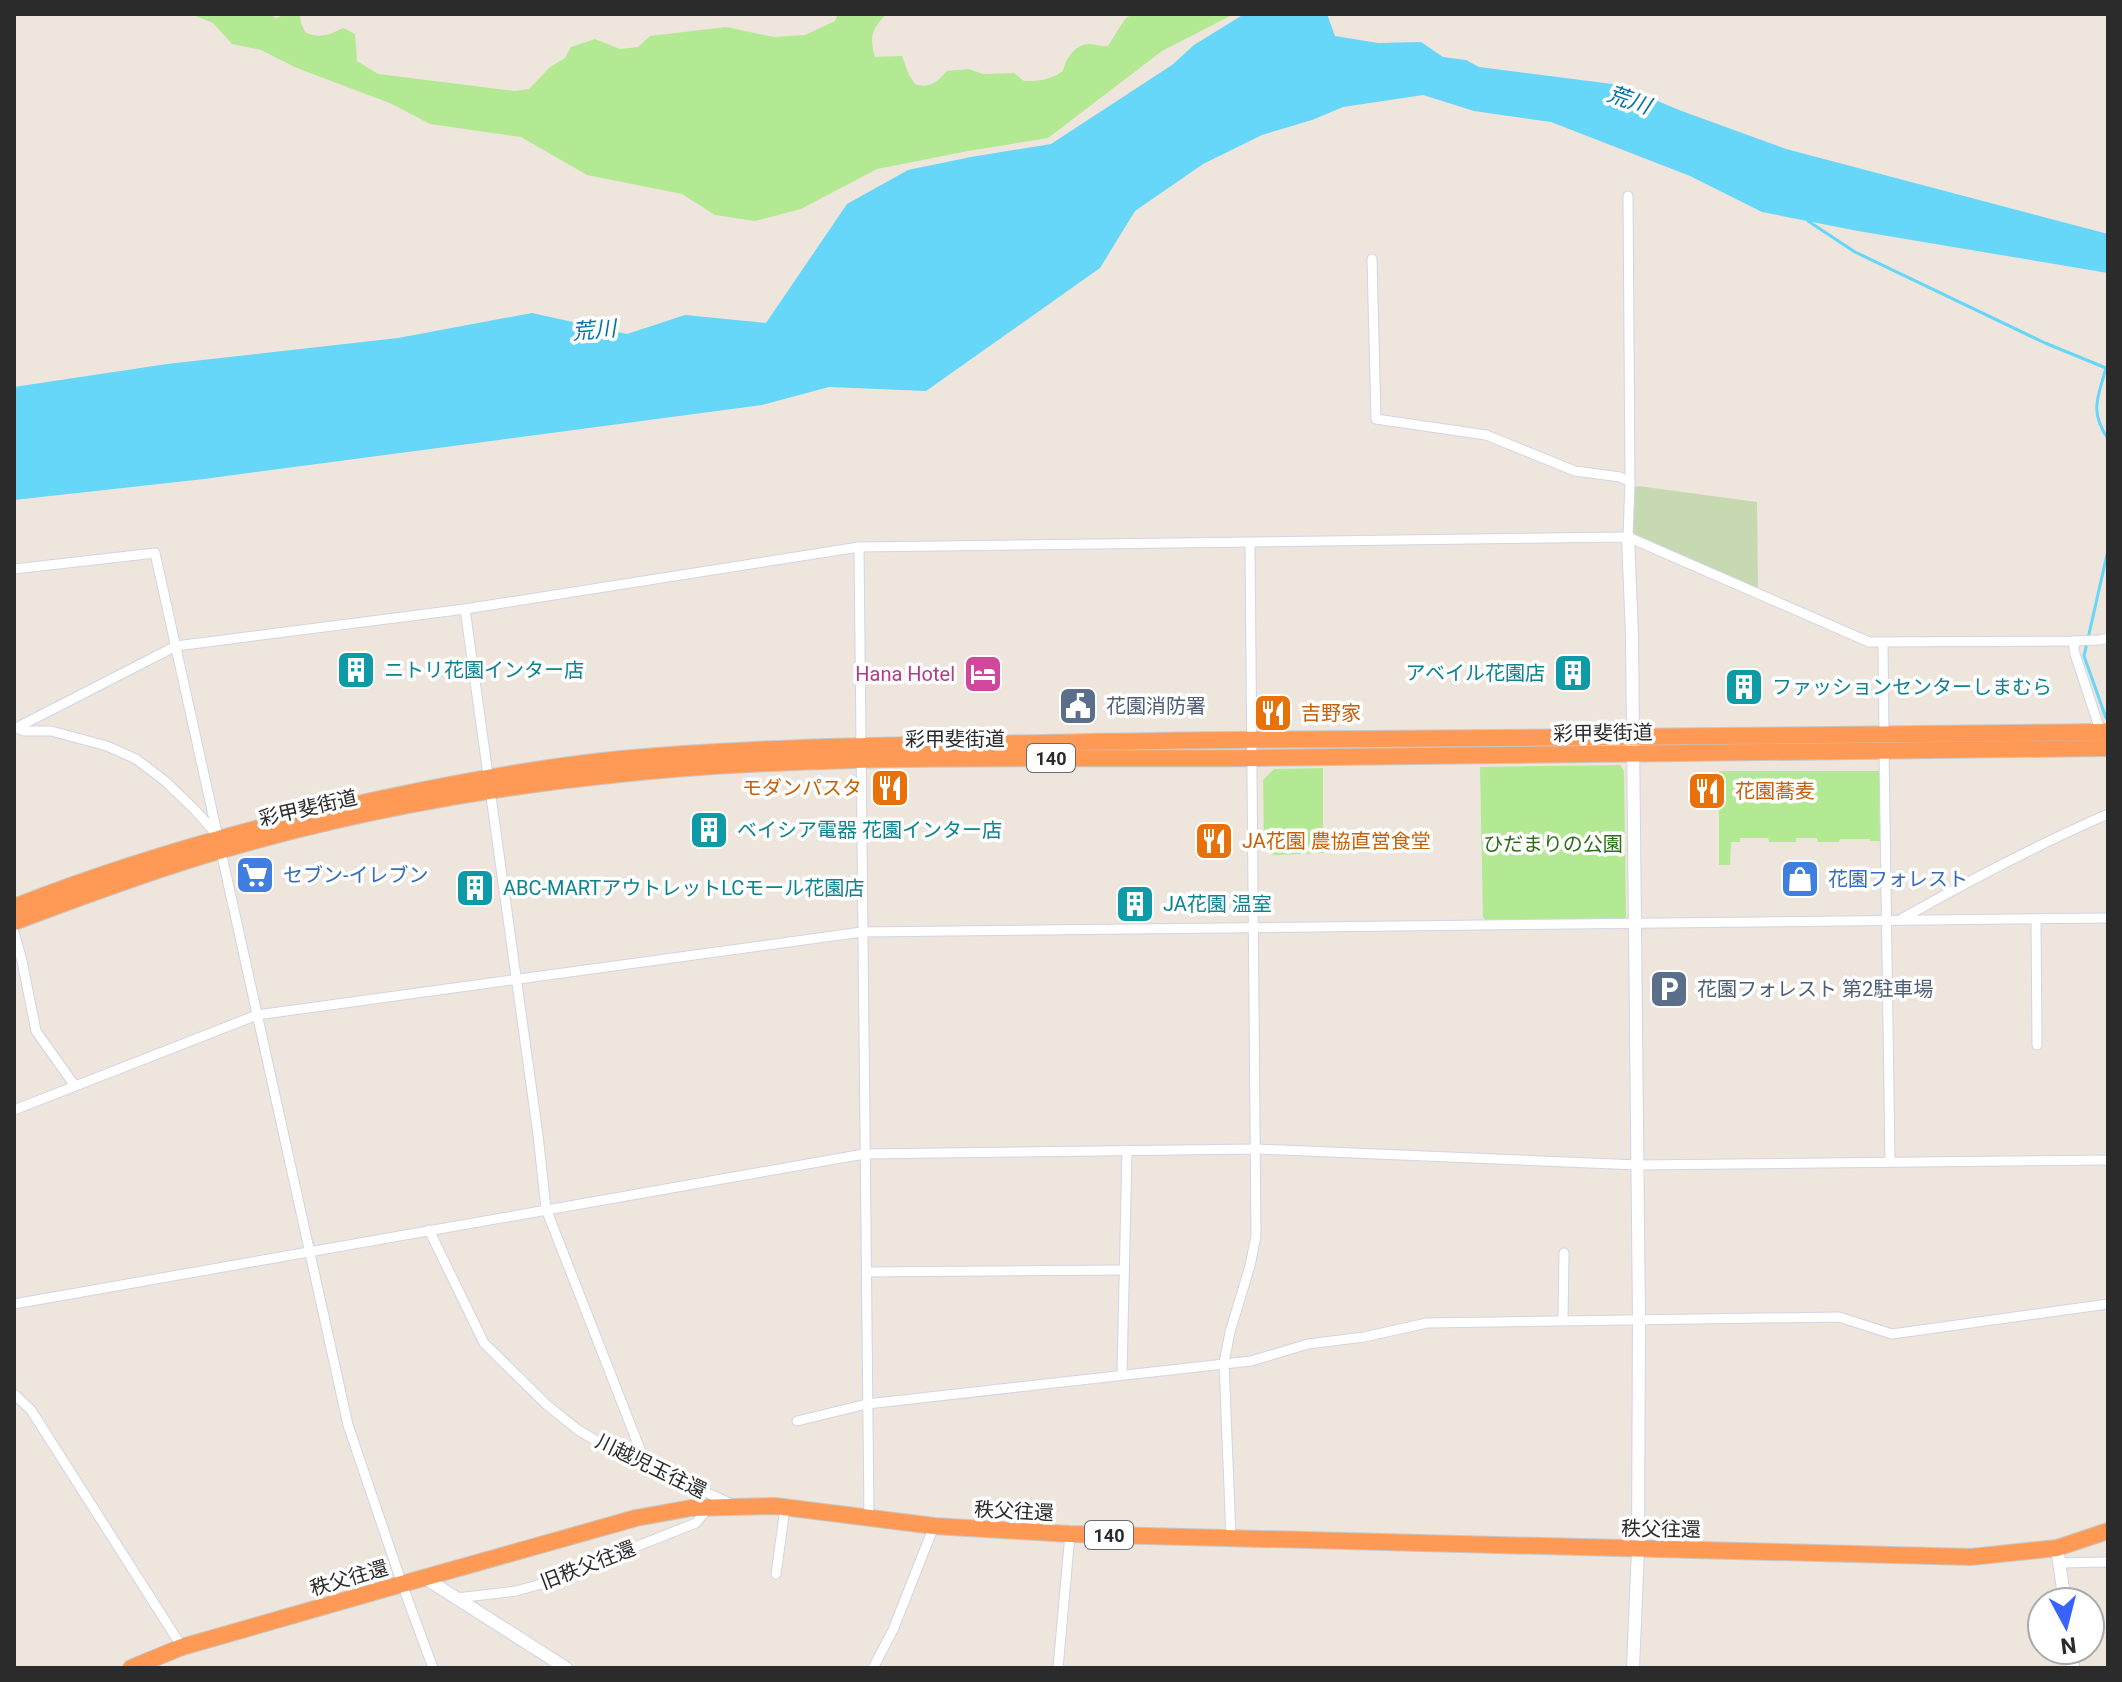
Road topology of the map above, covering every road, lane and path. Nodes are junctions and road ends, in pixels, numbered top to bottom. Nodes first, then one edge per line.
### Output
1 (1628, 196) dead end
2 (1372, 259) dead end
3 (1630, 482) junction
4 (1628, 537) junction
5 (1250, 543) junction
6 (859, 547) junction
7 (14, 569) edge
8 (465, 609) junction
9 (2108, 638) edge
10 (2083, 641) junction
11 (1883, 643) junction
12 (176, 646) junction
13 (14, 728) edge
14 (2104, 732) edge
15 (1252, 739) junction
16 (1884, 743) junction
17 (1633, 745) junction
18 (2108, 749) edge
19 (861, 753) junction
20 (1252, 758) junction
21 (488, 784) junction
22 (2108, 814) edge
23 (220, 844) junction
24 (14, 907) edge
25 (2108, 918) edge
26 (2036, 919) junction
27 (1887, 920) junction
28 (1900, 920) junction
29 (14, 922) edge
30 (1636, 924) junction
31 (1253, 928) junction
32 (14, 932) edge
33 (862, 932) junction
34 (515, 979) junction
35 (257, 1015) junction
36 (2037, 1045) dead end
37 (75, 1086) junction
38 (14, 1110) edge
39 (1257, 1149) junction
40 (1127, 1151) junction
41 (864, 1154) junction
42 (2108, 1160) edge
43 (1890, 1162) junction
44 (1638, 1165) junction
45 (546, 1209) junction
46 (429, 1230) junction
47 (310, 1250) junction
48 (1564, 1253) dead end
49 (1124, 1270) junction
50 (866, 1272) junction
51 (14, 1304) edge
52 (2108, 1304) edge
53 (1639, 1319) junction
54 (1563, 1320) junction
55 (1224, 1363) junction
56 (1122, 1374) junction
57 (14, 1394) edge
58 (867, 1404) junction
59 (797, 1421) dead end
60 (647, 1467) junction
61 (709, 1507) junction
62 (737, 1507) junction
63 (785, 1508) junction
64 (869, 1520) junction
65 (934, 1526) junction
66 (2108, 1531) edge
67 (1070, 1534) junction
68 (1231, 1538) junction
69 (1638, 1549) junction
70 (2059, 1556) junction
71 (2108, 1562) edge
72 (776, 1574) dead end
73 (425, 1578) junction
74 (402, 1584) junction
75 (2063, 1586) edge
76 (457, 1598) junction
77 (182, 1647) junction
78 (131, 1668) edge
79 (433, 1668) edge
80 (566, 1668) edge
81 (873, 1668) edge
82 (1058, 1668) edge
83 (1633, 1668) edge

1 - 3 street
2 - 3 street
3 - 4 street
4 - 5 street
4 - 11 street
4 - 17 street
5 - 6 street
5 - 15 street
6 - 8 street
6 - 19 street
7 - 12 street
8 - 12 street
8 - 21 street
9 - 10 street
10 - 11 street
10 - 14 street
11 - 16 street
12 - 13 street
12 - 23 street
13 - 23 street
14 - 16 highway, 彩甲斐街道 / 140
14 - 18 street
15 - 17 highway, 彩甲斐街道 / 140
15 - 19 highway, 彩甲斐街道 / 140
15 - 20 street
16 - 17 highway, 彩甲斐街道 / 140
16 - 18 highway, 彩甲斐街道 / 140
16 - 27 street
17 - 20 highway, 彩甲斐街道 / 140
17 - 30 street
19 - 20 highway, 彩甲斐街道 / 140
19 - 21 highway, 彩甲斐街道 / 140
19 - 33 street
20 - 31 street
21 - 23 highway, 彩甲斐街道 / 140
21 - 34 street
22 - 28 street
23 - 24 highway, 彩甲斐街道 / 140
23 - 29 highway, 彩甲斐街道 / 140
23 - 35 street
25 - 26 street
26 - 28 street
26 - 36 street
27 - 28 street
27 - 30 street
27 - 43 street
30 - 31 street
30 - 44 street
31 - 33 street
31 - 39 street
32 - 37 street
33 - 34 street
33 - 41 street
34 - 35 street
34 - 45 street
35 - 37 street
35 - 47 street
37 - 38 street
39 - 40 street
39 - 44 street
39 - 55 street
40 - 41 street
40 - 49 street
41 - 45 street
41 - 50 street
42 - 43 street
43 - 44 street
44 - 53 street
45 - 46 street
45 - 60 street
46 - 47 street
46 - 60 street, 川越児玉往還
47 - 51 street
47 - 74 street
48 - 54 street
49 - 50 street
49 - 56 street
50 - 58 street
52 - 53 street
53 - 54 street
53 - 69 street
54 - 55 street
55 - 56 street
55 - 68 street
56 - 58 street
57 - 77 street
58 - 59 street
58 - 64 street
60 - 62 street, 川越児玉往還
61 - 62 highway, 秩父往還 / 140
61 - 73 highway, 秩父往還 / 140
61 - 76 street, 旧秩父往還
62 - 63 highway, 秩父往還 / 140
63 - 64 highway, 秩父往還 / 140
63 - 72 street
64 - 65 highway, 秩父往還 / 140
65 - 67 highway, 秩父往還 / 140
65 - 81 street
66 - 70 highway, 秩父往還 / 140
67 - 68 highway, 秩父往還 / 140
67 - 82 street
68 - 69 highway, 秩父往還 / 140
69 - 70 highway, 秩父往還 / 140
69 - 83 street
70 - 71 street
70 - 75 street
73 - 74 highway, 秩父往還 / 140
73 - 76 street
74 - 77 highway, 秩父往還 / 140
74 - 79 street
76 - 80 street
77 - 78 highway, 秩父往還 / 140

